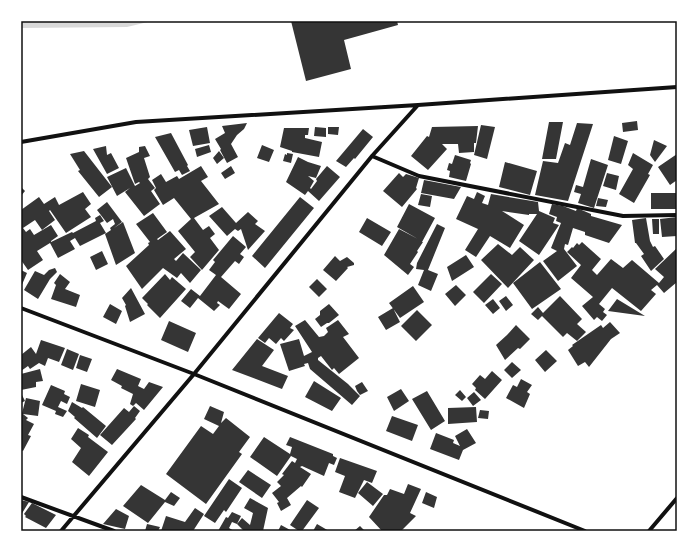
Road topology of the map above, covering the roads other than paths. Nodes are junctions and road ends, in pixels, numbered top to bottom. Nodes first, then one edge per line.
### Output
1 (677, 87) edge
2 (418, 105) junction
3 (21, 142) edge
4 (372, 156) junction
5 (677, 215) edge
6 (21, 308) edge
7 (194, 374) junction
8 (21, 497) edge
9 (677, 498) edge
10 (74, 516) junction
11 (61, 531) edge
12 (114, 531) edge
13 (585, 531) edge
14 (650, 531) edge

1 - 2 street
2 - 3 street
2 - 4 street
4 - 5 street
4 - 7 street
6 - 7 street
7 - 10 street
7 - 13 street
8 - 10 street
9 - 14 street
10 - 11 street
10 - 12 street

